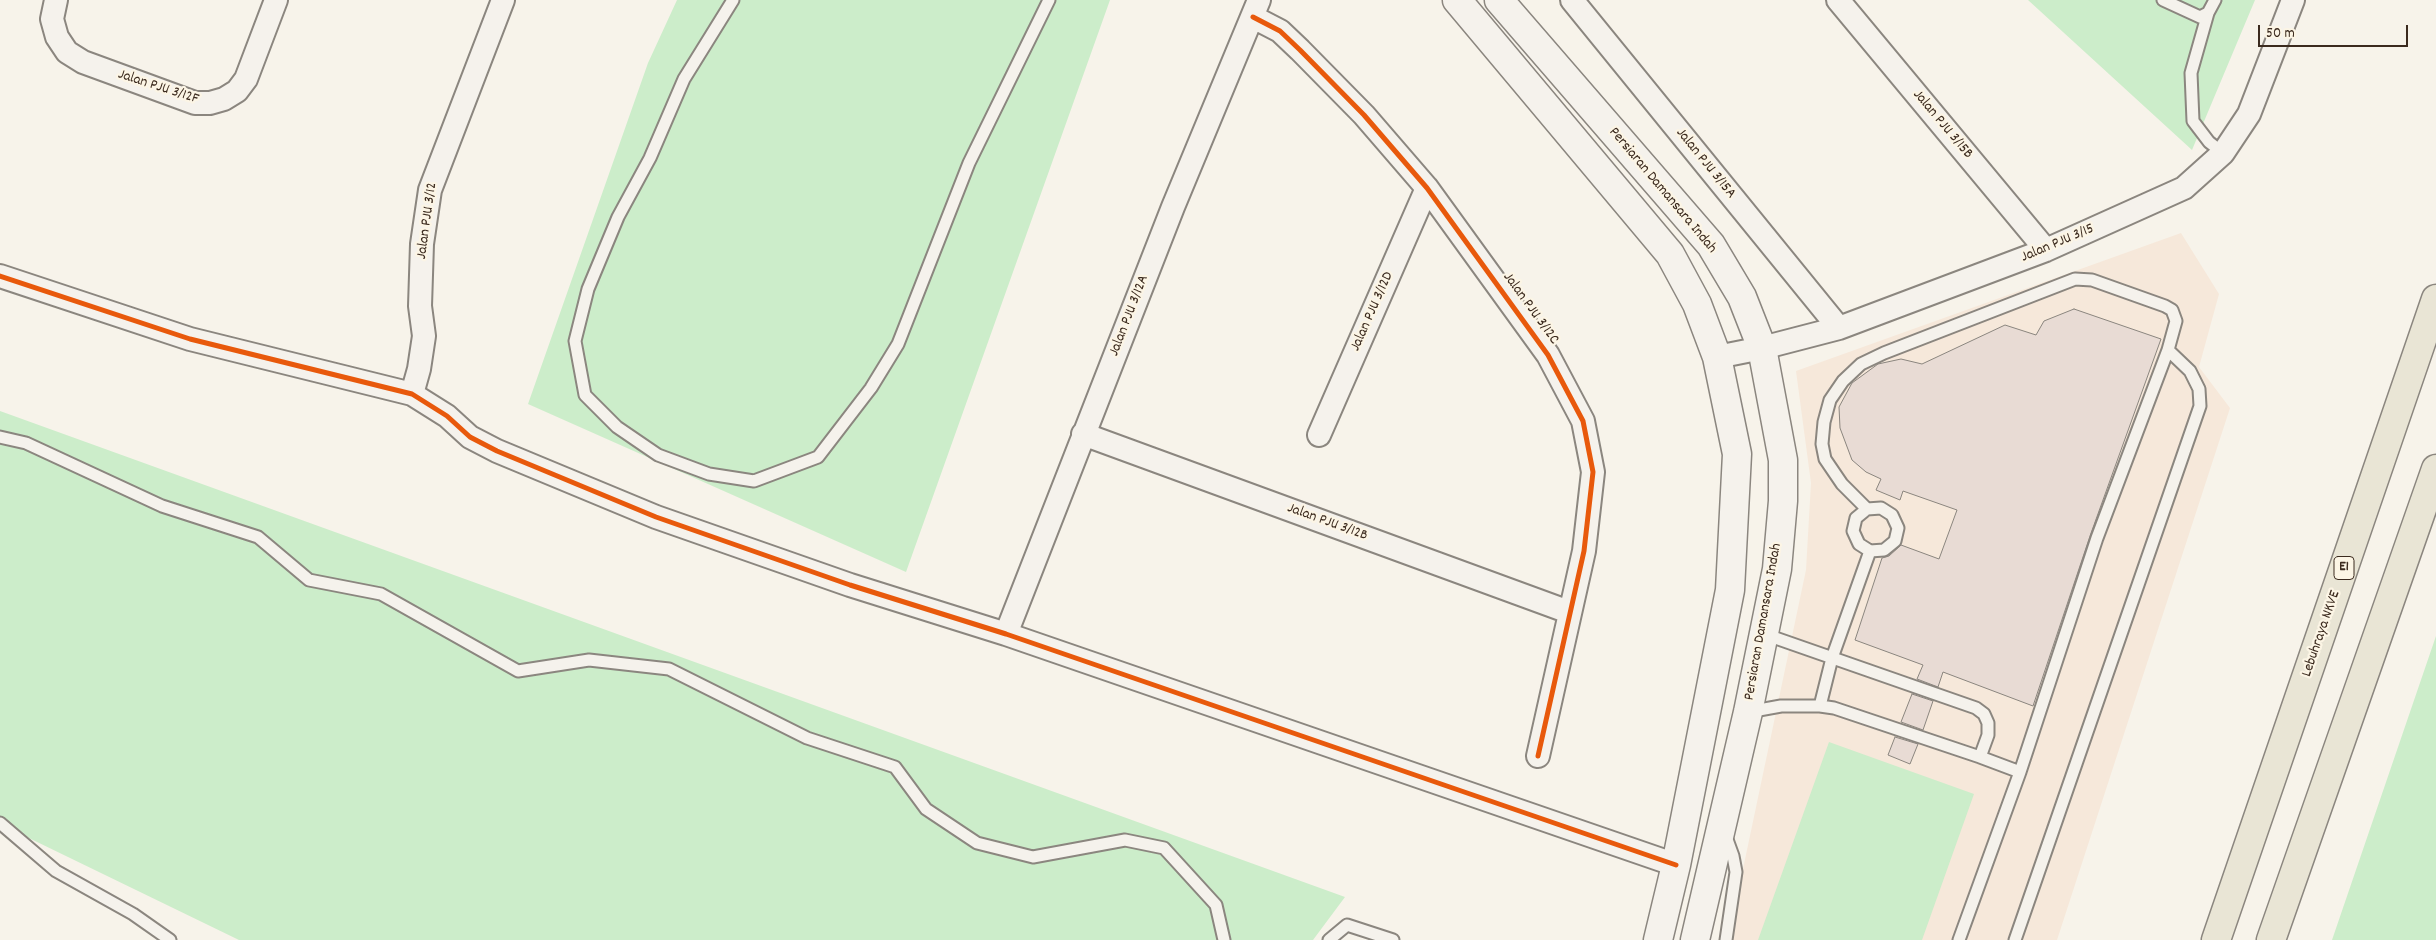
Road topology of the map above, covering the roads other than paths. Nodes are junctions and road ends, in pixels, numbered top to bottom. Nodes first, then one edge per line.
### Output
1 (56, 0) edge
2 (276, 0) edge
3 (503, 0) edge
4 (733, 0) edge
5 (1049, 0) edge
6 (1457, 0) edge
7 (1499, 0) edge
8 (1572, 0) edge
9 (1838, 0) edge
10 (2163, 0) edge
11 (2215, 0) edge
12 (2293, 0) edge
13 (1256, 8) edge
14 (2208, 13) junction
15 (2223, 153) junction
16 (1427, 188) junction
17 (2046, 250) junction
18 (0, 276) edge
19 (2436, 299) edge
20 (1839, 328) junction
21 (1762, 348) junction
22 (2168, 350) junction
23 (1717, 357) junction
24 (412, 394) junction
25 (1083, 434) junction
26 (1319, 435) dead end
27 (0, 437) edge
28 (2436, 469) edge
29 (1867, 509) junction
30 (1870, 551) junction
31 (1570, 612) junction
32 (1006, 634) junction
33 (1764, 634) junction
34 (1832, 658) junction
35 (1820, 706) junction
36 (1748, 712) junction
37 (1538, 756) dead end
38 (1980, 757) junction
39 (2020, 772) junction
40 (0, 823) edge
41 (1722, 825) junction
42 (1676, 865) junction
43 (170, 940) edge
44 (1224, 940) edge
45 (1329, 940) edge
46 (1392, 940) edge
47 (1658, 940) edge
48 (1695, 940) edge
49 (1726, 940) edge
50 (1959, 940) edge
51 (2015, 940) edge
52 (2216, 940) edge
53 (2271, 940) edge

1 - 2 street, Jalan PJU 3/12F
3 - 24 street, Jalan PJU 3/12
4 - 5 lane
6 - 23 main road
7 - 21 main road, Persiaran Damansara Indah
8 - 20 street, Jalan PJU 3/15A
9 - 17 street, Jalan PJU 3/15B
10 - 14 lane
11 - 14 lane
12 - 15 street, Jalan PJU 3/15
13 - 16 street, Jalan PJU 3/12C
13 - 25 street, Jalan PJU 3/12A
14 - 15 lane
15 - 17 street, Jalan PJU 3/15
16 - 26 street, Jalan PJU 3/12D
16 - 31 street, Jalan PJU 3/12C
17 - 20 street, Jalan PJU 3/15
18 - 24 street
19 - 52 highway, Lebuhraya NKVE / E1
20 - 21 street, Jalan PJU 3/15
21 - 23 street, Jalan PJU 3/15
21 - 33 main road, Persiaran Damansara Indah
22 - 29 lane
22 - 39 lane
22 - 51 lane
23 - 42 main road
24 - 32 street
25 - 31 street, Jalan PJU 3/12B
25 - 32 street, Jalan PJU 3/12A
27 - 44 lane
28 - 53 highway
29 - 30 lane
29 - 30 lane
30 - 34 lane
31 - 37 street, Jalan PJU 3/12C
32 - 42 street
33 - 34 lane
33 - 36 main road, Persiaran Damansara Indah
34 - 35 lane
34 - 38 lane
35 - 36 lane
35 - 38 lane
36 - 41 main road, Persiaran Damansara Indah
38 - 39 lane
39 - 50 lane
40 - 43 lane
41 - 48 main road, Persiaran Damansara Indah
41 - 49 lane
42 - 47 main road
45 - 46 lane

